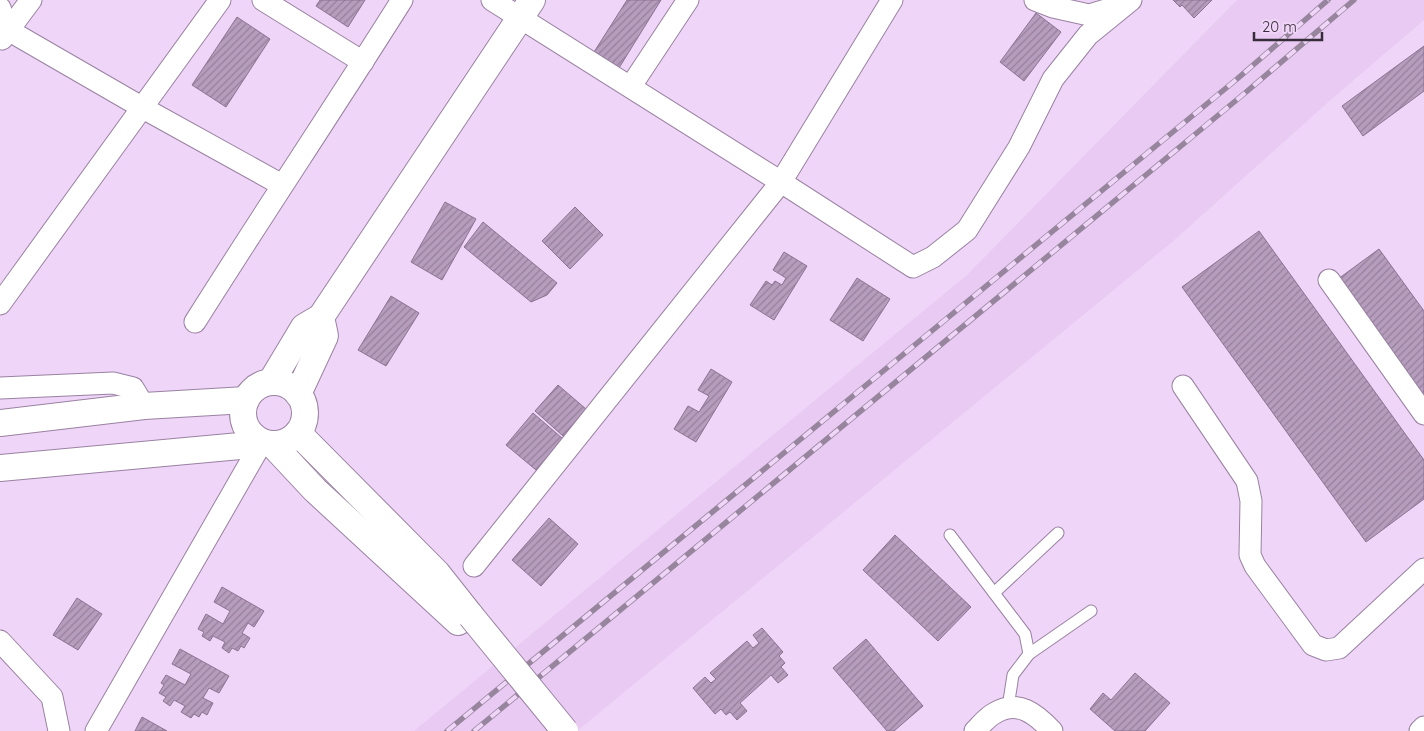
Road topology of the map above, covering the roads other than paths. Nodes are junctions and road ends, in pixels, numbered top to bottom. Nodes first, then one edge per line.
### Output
1 (31, 0) edge
2 (220, 0) edge
3 (263, 0) edge
4 (402, 0) edge
5 (492, 0) edge
6 (688, 0) edge
7 (892, 0) edge
8 (1035, 0) edge
9 (1128, 2) edge
10 (0, 8) edge
11 (526, 9) edge
12 (4, 35) edge
13 (363, 62) junction
14 (631, 86) junction
15 (143, 108) junction
16 (781, 182) junction
17 (282, 185) junction
18 (1329, 280) dead end
19 (0, 304) edge
20 (321, 317) junction
21 (195, 322) dead end
22 (271, 382) junction
23 (1183, 386) dead end
24 (0, 388) edge
25 (298, 394) junction
26 (246, 400) junction
27 (144, 406) junction
28 (1424, 414) edge
29 (0, 423) edge
30 (298, 433) junction
31 (263, 441) junction
32 (0, 468) edge
33 (1058, 534) dead end
34 (950, 535) dead end
35 (474, 566) dead end
36 (1424, 569) edge
37 (994, 593) junction
38 (1091, 611) dead end
39 (464, 619) junction
40 (0, 641) edge
41 (1030, 654) junction
42 (1008, 706) junction
43 (1424, 727) edge
44 (59, 731) edge
45 (96, 731) edge
46 (546, 731) edge
47 (565, 731) edge
48 (974, 731) edge
49 (1052, 731) edge
50 (1420, 731) edge

1 - 12 street
2 - 15 street
3 - 13 street
4 - 13 street
5 - 11 street
6 - 14 street
7 - 16 street
8 - 9 street
9 - 16 street
10 - 12 street
11 - 14 street
11 - 20 street
12 - 15 street
13 - 17 street
14 - 16 street
15 - 17 street
15 - 19 street
16 - 35 street
17 - 21 street
18 - 28 street
20 - 22 street
20 - 25 street
22 - 25 street
22 - 26 street
23 - 36 street
24 - 27 street
25 - 30 street
26 - 27 street
26 - 31 street
27 - 29 street
30 - 31 street
30 - 39 street
31 - 32 street
31 - 39 street
31 - 45 street
33 - 37 lane
34 - 37 lane
37 - 41 lane
38 - 41 lane
39 - 46 street
39 - 47 street, bridge
40 - 44 street
41 - 42 lane
42 - 48 street
42 - 49 street
43 - 50 street

